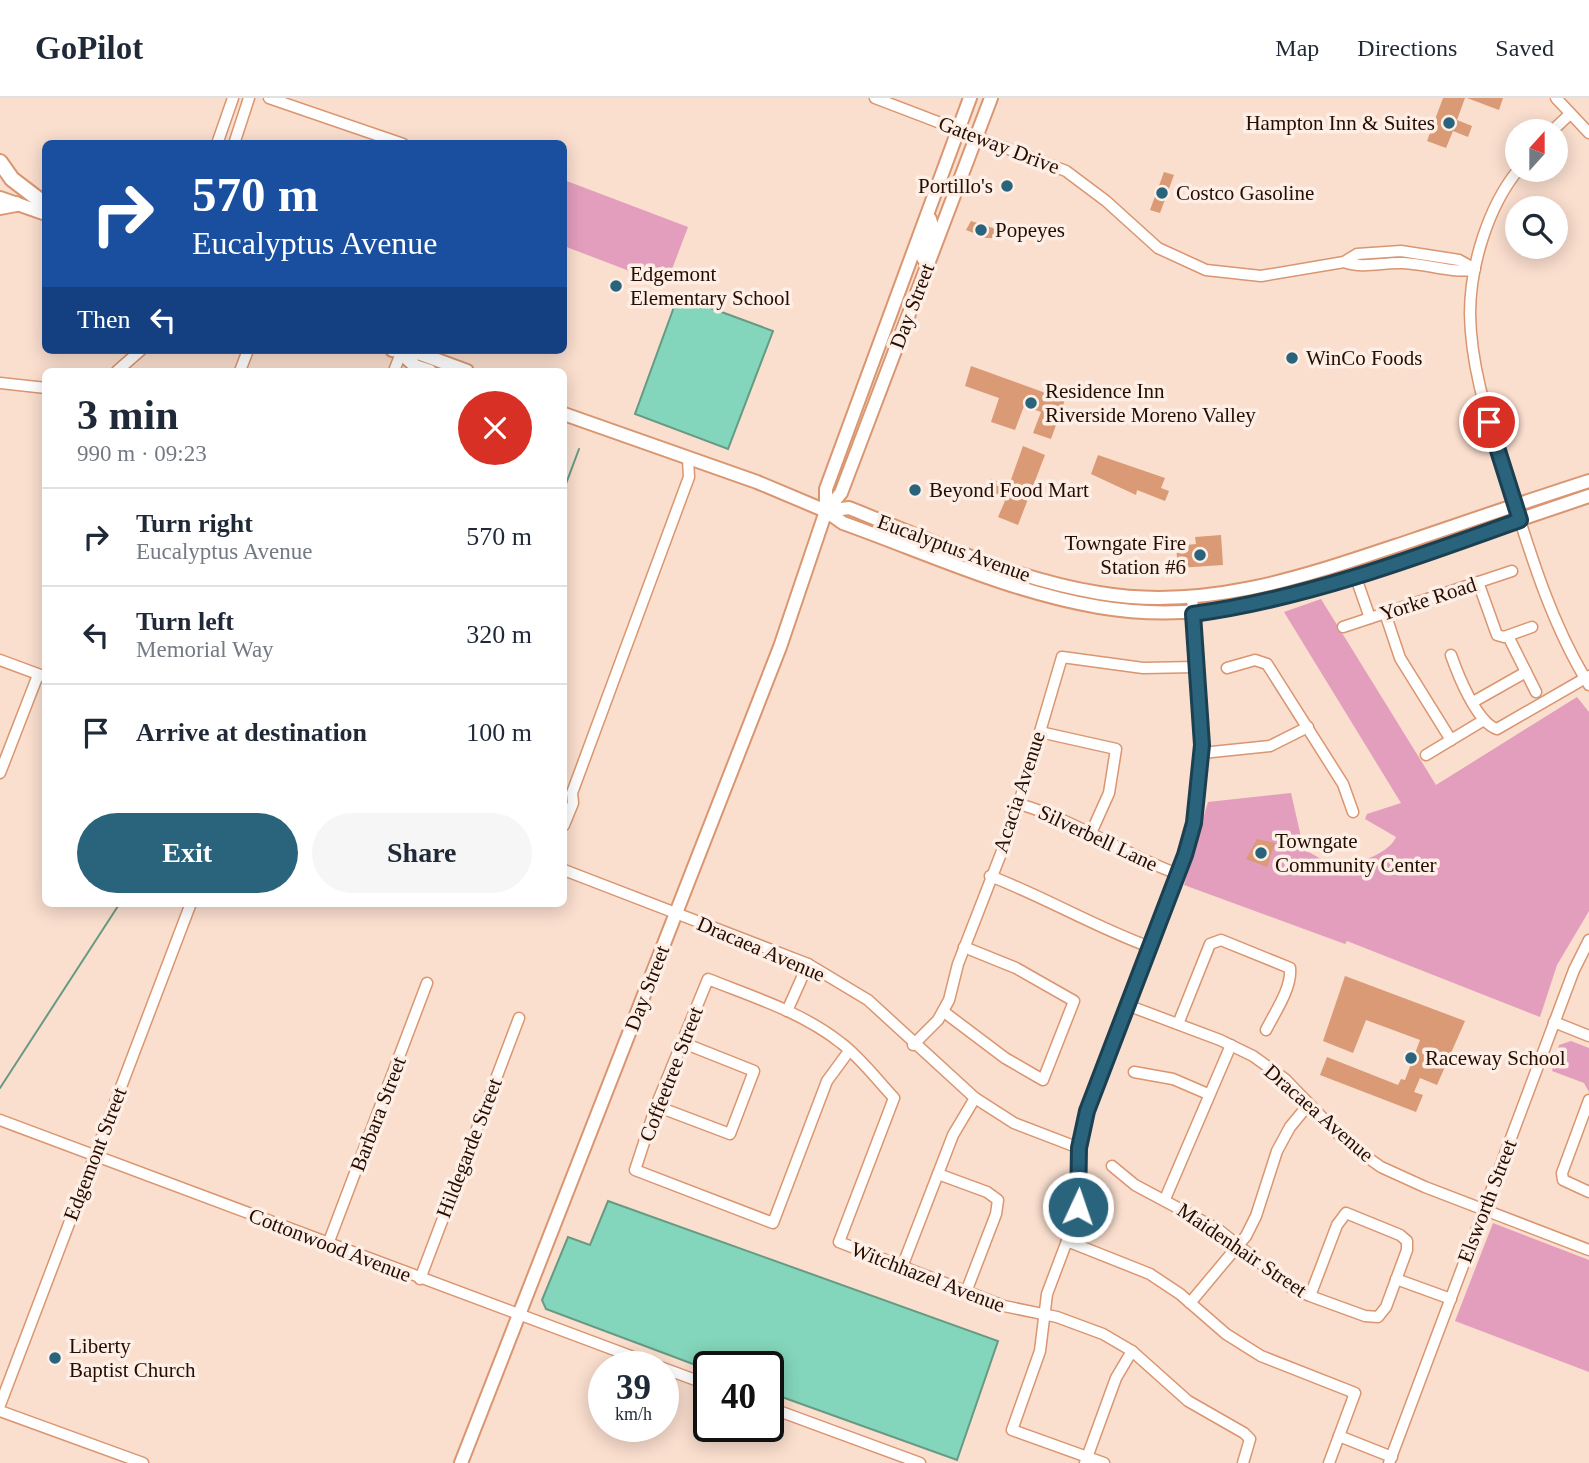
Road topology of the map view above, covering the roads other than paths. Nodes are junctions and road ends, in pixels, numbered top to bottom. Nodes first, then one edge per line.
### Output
1 (233, 98) edge
2 (249, 98) edge
3 (269, 98) edge
4 (875, 98) edge
5 (970, 98) edge
6 (991, 98) edge
7 (1556, 98) edge
8 (1570, 114) junction
9 (1565, 119) edge
10 (958, 129) junction
11 (1589, 133) edge
12 (976, 135) junction
13 (218, 140) edge
14 (235, 140) edge
15 (390, 140) edge
16 (0, 162) edge
17 (1511, 182) edge
18 (0, 198) edge
19 (42, 202) edge
20 (16, 204) junction
21 (0, 207) edge
22 (928, 212) junction
23 (42, 213) edge
24 (928, 263) junction
25 (1475, 270) junction
26 (888, 321) junction
27 (136, 354) edge
28 (400, 354) edge
29 (421, 354) edge
30 (120, 368) edge
31 (421, 368) edge
32 (459, 368) edge
33 (885, 378) junction
34 (0, 383) edge
35 (864, 385) junction
36 (42, 388) edge
37 (567, 415) edge
38 (864, 433) junction
39 (688, 459) junction
40 (1589, 481) edge
41 (1589, 496) edge
42 (1515, 506) junction
43 (826, 511) junction
44 (1520, 520) junction
45 (890, 540) junction
46 (1390, 548) junction
47 (963, 552) junction
48 (1355, 559) junction
49 (968, 570) junction
50 (1512, 571) dead end
51 (1355, 575) junction
52 (1042, 580) junction
53 (1478, 582) junction
54 (1290, 594) junction
55 (1192, 598) junction
56 (1385, 613) junction
57 (1193, 614) junction
58 (1370, 618) junction
59 (1343, 627) dead end
60 (1532, 627) dead end
61 (1508, 636) junction
62 (1451, 655) dead end
63 (0, 660) edge
64 (1197, 667) junction
65 (1227, 668) dead end
66 (1526, 673) junction
67 (42, 676) edge
68 (1588, 680) edge
69 (1536, 692) dead end
70 (1474, 702) junction
71 (1484, 720) junction
72 (1308, 727) junction
73 (1040, 732) junction
74 (1451, 740) junction
75 (1202, 753) junction
76 (1426, 755) dead end
77 (0, 773) edge
78 (1019, 803) junction
79 (1353, 812) dead end
80 (567, 818) edge
81 (1091, 833) junction
82 (567, 871) edge
83 (1178, 874) junction
84 (990, 876) junction
85 (189, 907) edge
86 (676, 913) junction
87 (1589, 940) edge
88 (964, 947) junction
89 (1150, 947) junction
90 (807, 964) junction
91 (708, 979) joint
92 (427, 983) dead end
93 (1127, 1005) junction
94 (787, 1010) junction
95 (944, 1012) junction
96 (519, 1018) dead end
97 (1554, 1022) junction
98 (1178, 1024) junction
99 (1266, 1030) dead end
100 (1589, 1036) edge
101 (681, 1042) junction
102 (913, 1045) junction
103 (1231, 1045) junction
104 (849, 1051) junction
105 (1134, 1072) dead end
106 (1209, 1094) junction
107 (975, 1098) junction
108 (1589, 1100) edge
109 (1309, 1104) junction
110 (656, 1106) junction
111 (0, 1121) edge
112 (1079, 1148) junction
113 (94, 1156) junction
114 (1112, 1166) dead end
115 (938, 1174) junction
116 (1589, 1192) edge
117 (1165, 1199) junction
118 (1484, 1209) junction
119 (1067, 1241) junction
120 (328, 1244) junction
121 (1238, 1246) junction
122 (1589, 1250) edge
123 (902, 1267) junction
124 (420, 1279) junction
125 (1396, 1279) junction
126 (966, 1292) junction
127 (1310, 1296) junction
128 (1451, 1299) junction
129 (1190, 1303) junction
130 (1043, 1315) junction
131 (519, 1316) junction
132 (617, 1351) edge
133 (1132, 1351) junction
134 (0, 1405) edge
135 (0, 1411) edge
136 (784, 1413) edge
137 (1339, 1436) junction
138 (1086, 1460) edge
139 (1390, 1460) edge
140 (143, 1463) edge
141 (461, 1463) edge
142 (920, 1463) edge
143 (1104, 1463) edge
144 (1243, 1463) edge
145 (1329, 1463) edge

1 - 13 street
2 - 14 street
3 - 15 street
4 - 10 street, Gateway Drive
5 - 10 main road, Day Street
6 - 12 main road, Day Street
7 - 8 street
8 - 9 street
8 - 11 street
10 - 12 street, Gateway Drive
10 - 22 main road, Day Street
12 - 24 main road, Day Street
12 - 25 street, Gateway Drive
16 - 19 highway
17 - 25 street
18 - 20 main road
20 - 21 highway
20 - 23 main road
22 - 24 main road
22 - 26 main road, Day Street
24 - 33 main road, Day Street
25 - 42 street
26 - 33 main road
26 - 35 main road, Day Street
27 - 30 street
28 - 31 main road
29 - 32 main road
33 - 38 main road, Day Street
34 - 36 street
35 - 38 main road
35 - 43 main road, Day Street
37 - 39 main road, Eucalyptus Avenue
38 - 43 main road, Day Street
39 - 43 main road, Eucalyptus Avenue
39 - 80 street
40 - 42 main road, Eucalyptus Avenue
41 - 44 main road, Eucalyptus Avenue
42 - 44 street
42 - 46 main road, Eucalyptus Avenue
43 - 45 main road, Eucalyptus Avenue
43 - 47 main road, Eucalyptus Avenue
43 - 86 main road, Day Street
44 - 51 main road, Eucalyptus Avenue
44 - 68 street
45 - 47 main road
45 - 49 main road, Eucalyptus Avenue
46 - 48 main road, Eucalyptus Avenue
46 - 51 main road
47 - 52 main road, Eucalyptus Avenue
48 - 54 main road
48 - 55 main road, Eucalyptus Avenue
49 - 52 main road
49 - 57 main road, Eucalyptus Avenue
50 - 53 street, Yorke Road
51 - 54 main road, Eucalyptus Avenue
51 - 58 street
52 - 55 main road, Eucalyptus Avenue
53 - 56 street, Yorke Road
53 - 61 street
54 - 57 main road, Eucalyptus Avenue
55 - 57 street
56 - 58 street, Yorke Road
56 - 74 street
57 - 64 street
58 - 59 street, Yorke Road
60 - 61 street
61 - 66 street
62 - 70 street
63 - 67 street
64 - 73 street, Acacia Avenue
64 - 75 street
65 - 72 street
66 - 69 street
66 - 70 street
67 - 77 street
68 - 71 street
70 - 71 street
71 - 74 street
72 - 75 street
72 - 79 street
73 - 78 street, Acacia Avenue
73 - 81 street
74 - 76 street
75 - 83 street
78 - 81 street, Silverbell Lane
78 - 84 street, Acacia Avenue
81 - 83 street, Silverbell Lane
82 - 86 street, Dracaea Avenue
83 - 89 street
84 - 88 street, Acacia Avenue
84 - 89 street
85 - 113 street, Edgemont Street
86 - 90 street, Dracaea Avenue
86 - 131 main road, Day Street
87 - 97 street, Elsworth Street
88 - 95 street, Acacia Avenue
88 - 95 street
89 - 93 street
90 - 94 street
90 - 102 street, Dracaea Avenue
91 - 94 street, Witchhazel Avenue
91 - 101 street, Coffeetree Street
92 - 120 street, Barbara Street
93 - 98 street, Dracaea Avenue
93 - 112 street
94 - 104 street, Witchhazel Avenue
95 - 102 street, Acacia Avenue
96 - 124 street, Hildegarde Street
97 - 100 street
97 - 118 street, Elsworth Street
98 - 99 street
98 - 103 street, Dracaea Avenue
101 - 110 street, Coffeetree Street
101 - 110 street
102 - 107 street, Dracaea Avenue
103 - 106 street
103 - 109 street, Dracaea Avenue
104 - 110 street, Coffeetree Street
104 - 123 street, Witchhazel Avenue
105 - 106 street
106 - 117 street
107 - 112 street, Dracaea Avenue
107 - 115 street
108 - 116 street
109 - 118 street, Dracaea Avenue
109 - 121 street
111 - 113 street, Cottonwood Avenue
112 - 119 street
113 - 120 street, Cottonwood Avenue
113 - 134 street, Edgemont Street
114 - 117 street, Maidenhair Street
115 - 123 street
115 - 126 street
117 - 121 street, Maidenhair Street
118 - 122 street, Dracaea Avenue
118 - 128 street, Elsworth Street
119 - 129 street
119 - 130 street
120 - 124 street, Cottonwood Avenue
121 - 127 street, Maidenhair Street
121 - 129 street
123 - 126 street, Witchhazel Avenue
124 - 131 street, Cottonwood Avenue
125 - 127 street, Maidenhair Street
125 - 127 street
125 - 128 street
126 - 130 street, Witchhazel Avenue
128 - 139 street, Elsworth Street
129 - 137 street
130 - 133 street, Witchhazel Avenue
130 - 138 street
131 - 132 street, Cottonwood Avenue
131 - 141 main road, Day Street
133 - 138 street
133 - 144 street, Witchhazel Avenue
135 - 140 street
136 - 142 street
137 - 139 street
137 - 145 street
138 - 143 street

